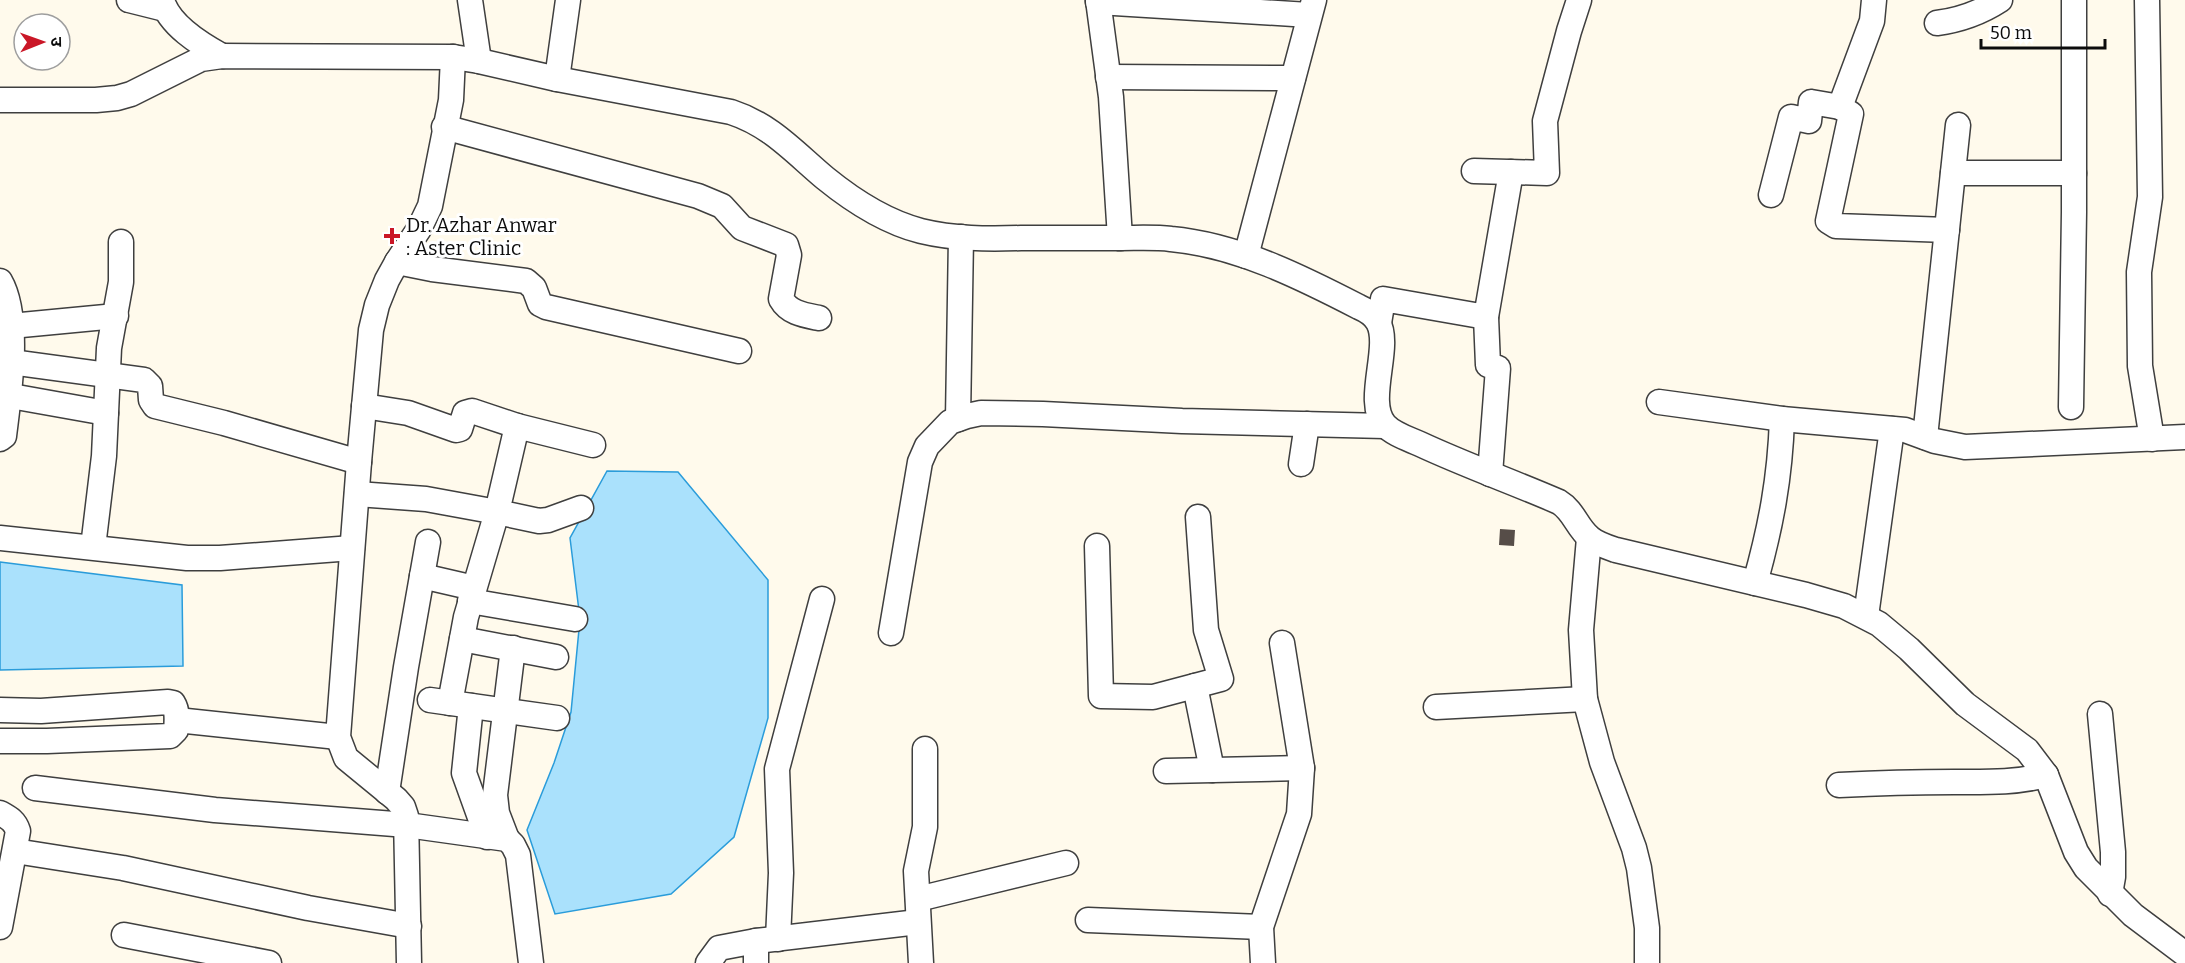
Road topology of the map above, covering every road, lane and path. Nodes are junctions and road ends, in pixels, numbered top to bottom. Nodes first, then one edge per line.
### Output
1 (129, 0) edge
2 (470, 0) edge
3 (568, 0) edge
4 (1580, 0) edge
5 (1874, 0) edge
6 (2000, 0) edge
7 (2074, 0) edge
8 (2148, 0) edge
9 (1098, 1) edge
10 (1129, 2) edge
11 (164, 4) edge
12 (1312, 8) edge
13 (1937, 23) dead end
14 (222, 56) junction
15 (453, 57) junction
16 (479, 61) junction
17 (1108, 77) junction
18 (1293, 78) junction
19 (557, 79) junction
20 (0, 100) edge
21 (1840, 107) junction
22 (1958, 125) dead end
23 (444, 127) junction
24 (1474, 171) dead end
25 (1511, 172) junction
26 (1953, 173) junction
27 (2074, 173) junction
28 (1771, 195) dead end
29 (1947, 230) junction
30 (961, 237) junction
31 (1120, 238) junction
32 (121, 242) dead end
33 (1246, 256) junction
34 (396, 262) junction
35 (1, 285) edge
36 (116, 316) junction
37 (1486, 317) junction
38 (819, 318) dead end
39 (1379, 323) junction
40 (11, 326) junction
41 (739, 351) dead end
42 (11, 362) junction
43 (108, 374) junction
44 (4, 394) edge
45 (1659, 402) dead end
46 (364, 406) junction
47 (2070, 407) dead end
48 (106, 413) junction
49 (958, 419) junction
50 (1782, 419) junction
51 (1307, 424) junction
52 (517, 426) junction
53 (1385, 426) junction
54 (1892, 429) junction
55 (1925, 436) junction
56 (2185, 437) edge
57 (2152, 439) junction
58 (0, 440) edge
59 (593, 445) dead end
60 (358, 462) junction
61 (1301, 464) dead end
62 (1490, 474) junction
63 (357, 494) junction
64 (581, 508) dead end
65 (497, 512) junction
66 (1198, 517) dead end
67 (0, 538) edge
68 (1589, 538) junction
69 (429, 542) dead end
70 (1097, 546) dead end
71 (93, 547) junction
72 (352, 548) junction
73 (422, 576) junction
74 (1755, 583) junction
75 (472, 595) junction
76 (822, 599) dead end
77 (1866, 616) junction
78 (575, 619) dead end
79 (891, 633) dead end
80 (462, 639) junction
81 (1282, 643) dead end
82 (513, 648) junction
83 (556, 657) dead end
84 (1195, 686) junction
85 (1585, 699) junction
86 (450, 703) junction
87 (1436, 707) dead end
88 (0, 710) edge
89 (504, 710) junction
90 (2100, 714) dead end
91 (557, 718) dead end
92 (177, 720) junction
93 (338, 737) junction
94 (0, 741) edge
95 (925, 749) dead end
96 (1302, 768) junction
97 (1212, 770) junction
98 (1166, 771) dead end
99 (2046, 775) junction
100 (1839, 785) dead end
101 (34, 788) dead end
102 (387, 792) junction
103 (0, 813) edge
104 (407, 825) junction
105 (497, 838) junction
106 (15, 851) junction
107 (1066, 863) dead end
108 (4, 880) edge
109 (2110, 894) junction
110 (918, 911) junction
111 (1088, 920) dead end
112 (409, 926) junction
113 (0, 927) edge
114 (1261, 927) junction
115 (124, 935) dead end
116 (763, 948) edge
117 (2185, 954) edge
118 (269, 963) edge
119 (409, 963) edge
120 (531, 963) edge
121 (708, 963) edge
122 (921, 963) edge
123 (1263, 963) edge
124 (1647, 963) edge

1 - 11 street
2 - 16 street
3 - 19 street
4 - 25 street
5 - 21 street
6 - 13 street
7 - 27 street
8 - 57 street
9 - 10 street
9 - 17 street
10 - 12 street
11 - 14 street
12 - 18 street
14 - 15 street
14 - 20 street
15 - 16 street
15 - 23 street
16 - 19 street
17 - 18 street
17 - 31 street
18 - 33 street
19 - 30 street
21 - 28 street
21 - 29 street
22 - 26 street
23 - 34 street
23 - 38 street
24 - 25 street
25 - 37 street
26 - 27 street
26 - 29 street
27 - 47 street
29 - 55 street
30 - 31 street
30 - 49 street
31 - 33 street
32 - 36 street
33 - 39 street
34 - 41 street
34 - 46 street
35 - 40 street
36 - 40 street
36 - 43 street
37 - 39 street
37 - 62 street
39 - 53 street
40 - 42 street
42 - 43 street
42 - 44 street
43 - 48 street
43 - 60 street
44 - 48 street
44 - 58 street
45 - 50 street
46 - 52 street
46 - 60 street
48 - 71 street
49 - 51 street
49 - 79 street
50 - 54 street
50 - 74 street
51 - 53 street
51 - 61 street
52 - 59 street
52 - 65 street
53 - 62 street
54 - 55 street
54 - 77 street
55 - 57 street
56 - 57 street
60 - 63 street
62 - 68 street
63 - 65 street
63 - 72 street
64 - 65 street
65 - 75 street
66 - 84 street
67 - 71 street
68 - 74 street
68 - 85 street
69 - 73 street
70 - 84 street
71 - 72 street
72 - 93 street
73 - 75 street
73 - 102 street
74 - 77 street
75 - 78 street
75 - 80 street
76 - 116 street
77 - 99 street
80 - 82 street
80 - 86 street
81 - 96 street
82 - 83 street
82 - 89 street
84 - 97 street
85 - 87 street
85 - 124 street
86 - 89 street
86 - 105 street
88 - 92 street
89 - 91 street
89 - 105 street
90 - 109 street
92 - 93 street
92 - 94 street
93 - 102 street
95 - 110 street
96 - 97 street
96 - 114 street
97 - 98 street
99 - 100 street
99 - 109 street
101 - 104 street
102 - 104 street
103 - 106 street
104 - 105 street
104 - 112 street
105 - 120 street
106 - 108 street
106 - 112 street
107 - 110 street
108 - 113 street
109 - 117 street
110 - 116 street
110 - 122 street
111 - 114 street
112 - 119 street
114 - 123 street
115 - 118 street
116 - 121 street

